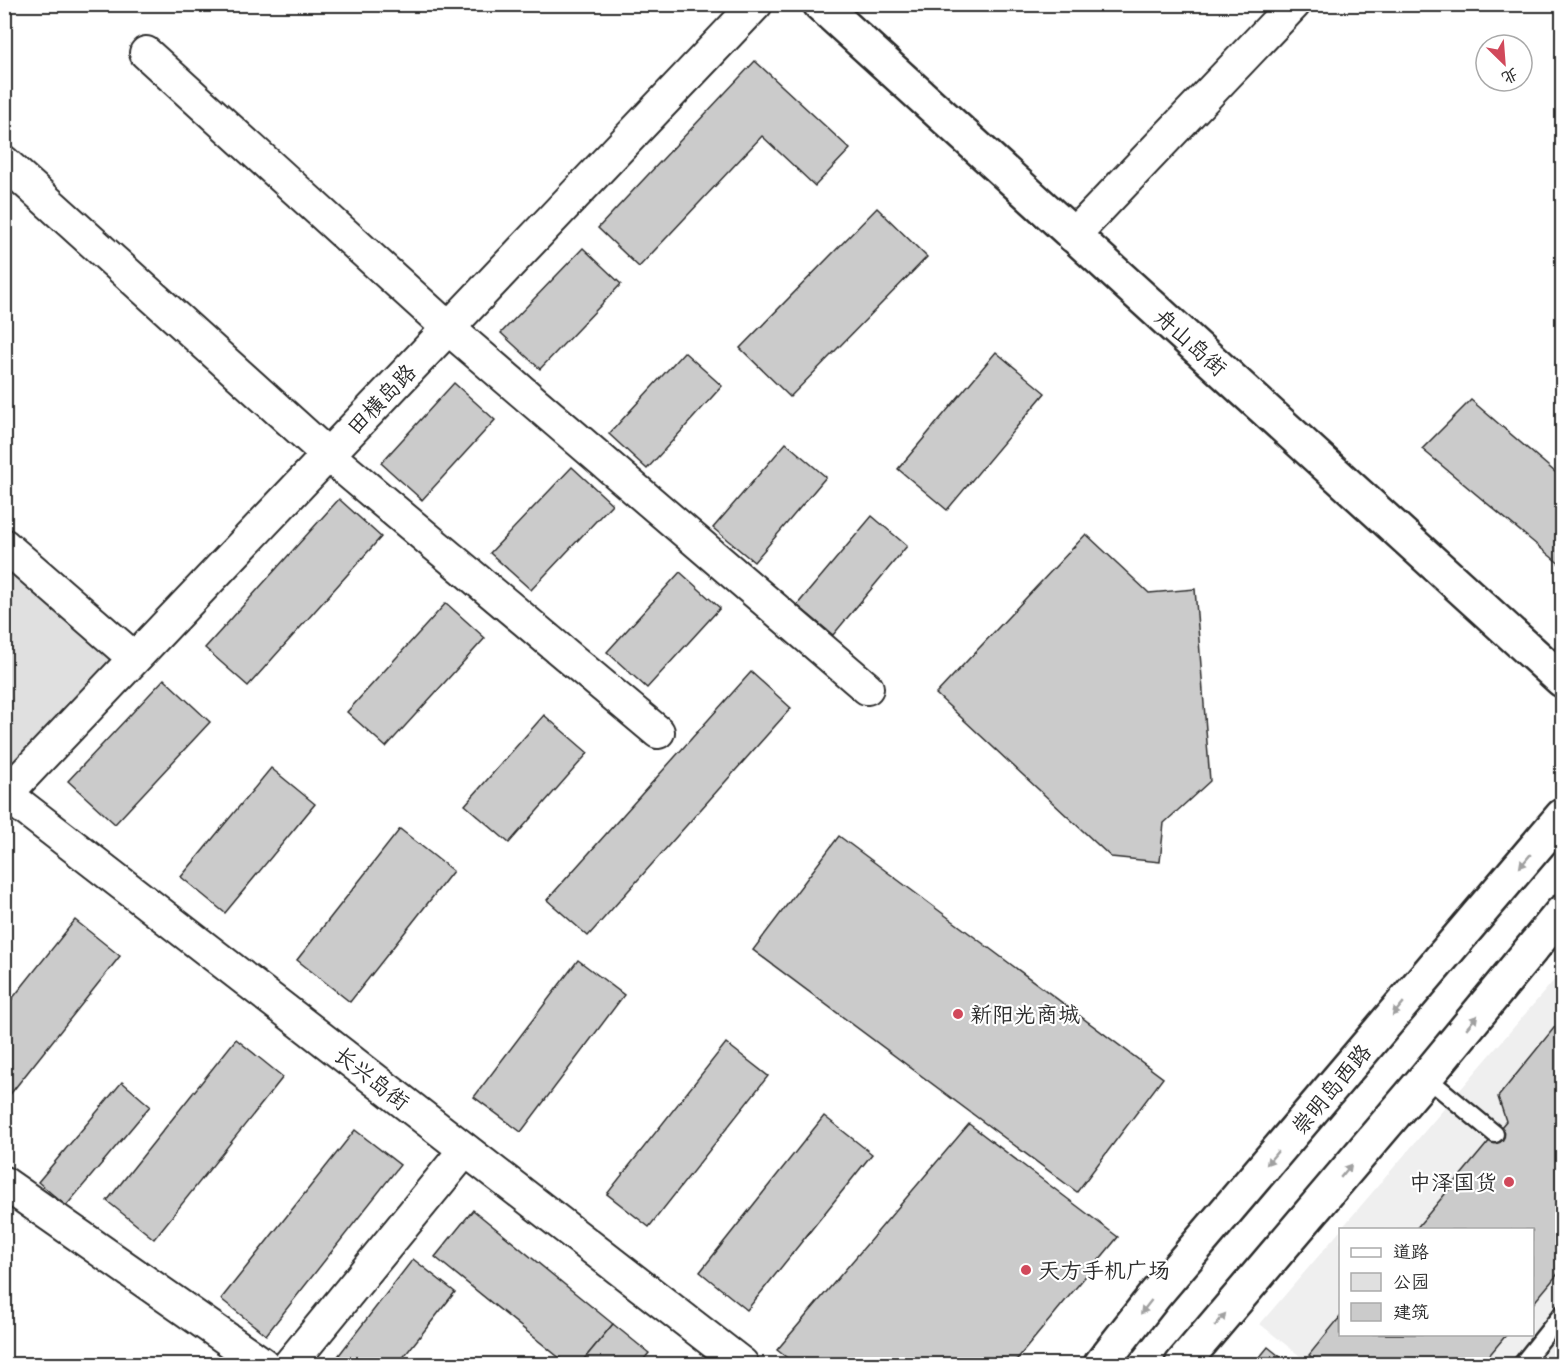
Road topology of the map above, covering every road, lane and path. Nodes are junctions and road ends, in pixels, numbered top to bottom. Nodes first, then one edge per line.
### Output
1 (756, 4) edge
2 (820, 4) edge
3 (1294, 4) edge
4 (146, 53) dead end
5 (4, 162) edge
6 (1073, 236) junction
7 (448, 328) junction
8 (328, 455) junction
9 (4, 545) edge
10 (134, 658) junction
11 (1563, 680) edge
12 (867, 688) dead end
13 (658, 732) dead end
14 (5, 792) edge
15 (1563, 816) edge
16 (1563, 912) edge
17 (1426, 1077) junction
18 (1495, 1134) dead end
19 (465, 1150) junction
20 (4, 1183) edge
21 (1563, 1314) edge
22 (263, 1365) edge
23 (290, 1365) edge
24 (742, 1365) edge
25 (1101, 1365) edge
26 (1182, 1365) edge
27 (1522, 1365) edge

1 - 7 street, 田横岛路
2 - 6 main road, 舟山岛街
3 - 6 street
4 - 7 street
5 - 8 street
6 - 11 main road, 舟山岛街
7 - 8 street, 田横岛路
7 - 12 street
8 - 10 street, 田横岛路
8 - 13 street
9 - 10 street
10 - 14 street, 田横岛路
14 - 19 street, 长兴岛街
15 -> 25 main road, 崇明岛西路
17 -> 16 main road
17 - 18 lane
26 -> 17 main road
19 - 23 street
19 - 24 street, 长兴岛街
20 - 22 street
21 - 27 lane

